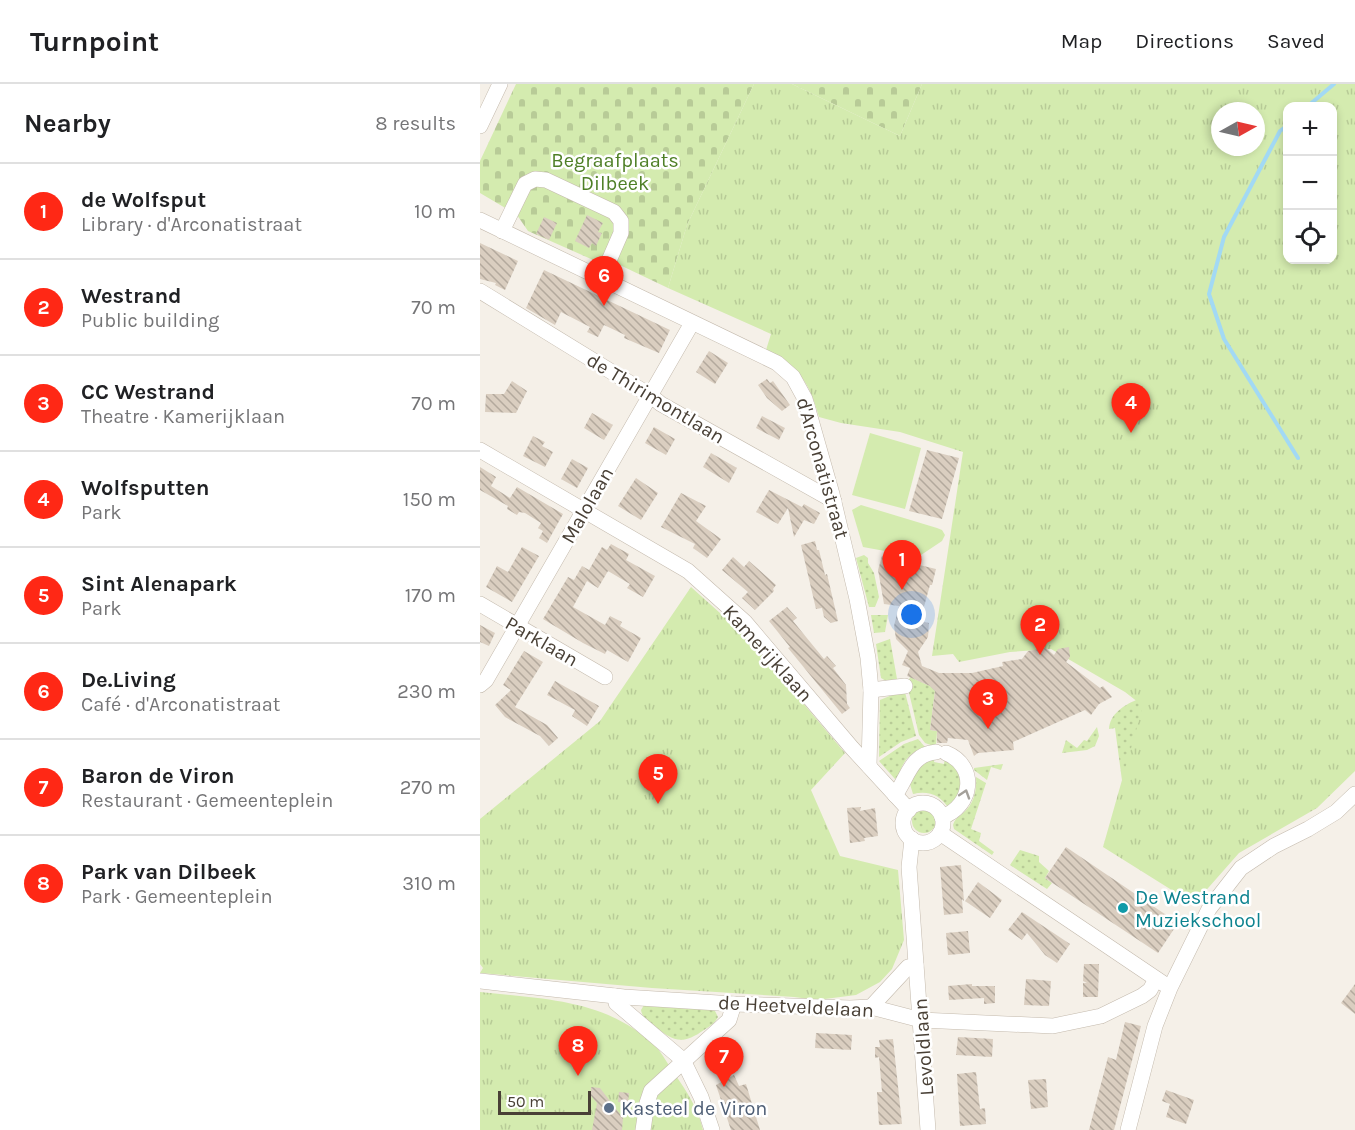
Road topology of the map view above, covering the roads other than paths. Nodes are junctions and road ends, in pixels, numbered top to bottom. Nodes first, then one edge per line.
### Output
1 (500, 84) edge
2 (480, 126) edge
3 (480, 220) edge
4 (502, 231) junction
5 (601, 279) junction
6 (480, 291) edge
7 (692, 323) junction
8 (651, 396) junction
9 (480, 450) edge
10 (834, 501) junction
11 (583, 511) junction
12 (480, 604) edge
13 (517, 626) junction
14 (605, 677) dead end
15 (480, 685) edge
16 (905, 686) dead end
17 (871, 690) junction
18 (869, 766) junction
19 (1355, 794) edge
20 (895, 795) junction
21 (909, 810) junction
22 (942, 817) junction
23 (940, 833) junction
24 (912, 839) junction
25 (916, 965) junction
26 (1156, 979) junction
27 (480, 981) edge
28 (1170, 988) junction
29 (615, 996) junction
30 (734, 1004) junction
31 (871, 1007) junction
32 (921, 1020) junction
33 (683, 1060) junction
34 (1133, 1128) edge
35 (644, 1130) edge
36 (712, 1130) edge
37 (928, 1130) edge

1 - 2 street
3 - 4 street, d'Arconatistraat
4 - 5 street, d'Arconatistraat
4 - 5 street
5 - 7 street, d'Arconatistraat
6 - 8 street, de Thirimontlaan
7 - 8 street, Malolaan
7 - 10 street, d'Arconatistraat
8 - 10 street, de Thirimontlaan
8 - 11 street, Malolaan
9 - 11 street, Kamerijklaan
10 - 17 street, d'Arconatistraat
11 - 13 street, Malolaan
11 - 18 street, Kamerijklaan
12 - 13 street, Parklaan
13 - 14 street, Parklaan
13 - 15 street, Malolaan
16 - 17 street
17 - 18 street, d'Arconatistraat
18 - 20 street, Kamerijklaan
19 - 28 street
20 - 21 street, Kamerijklaan
22 -> 20 street
21 - 22 street
21 - 24 street
22 - 23 street
23 - 24 street
23 - 26 street
24 - 25 street, Levoldlaan
25 - 31 street, Levoldlaan
25 - 32 street, Levoldlaan
26 - 28 street
26 - 32 street, de Heetveldelaan
27 - 29 street, de Heetveldelaan
28 - 34 street
29 - 30 street, de Heetveldelaan
29 - 33 street
30 - 31 street, de Heetveldelaan
30 - 33 street
31 - 32 street, de Heetveldelaan
32 - 37 street, Levoldlaan
33 - 35 street
33 - 36 street

